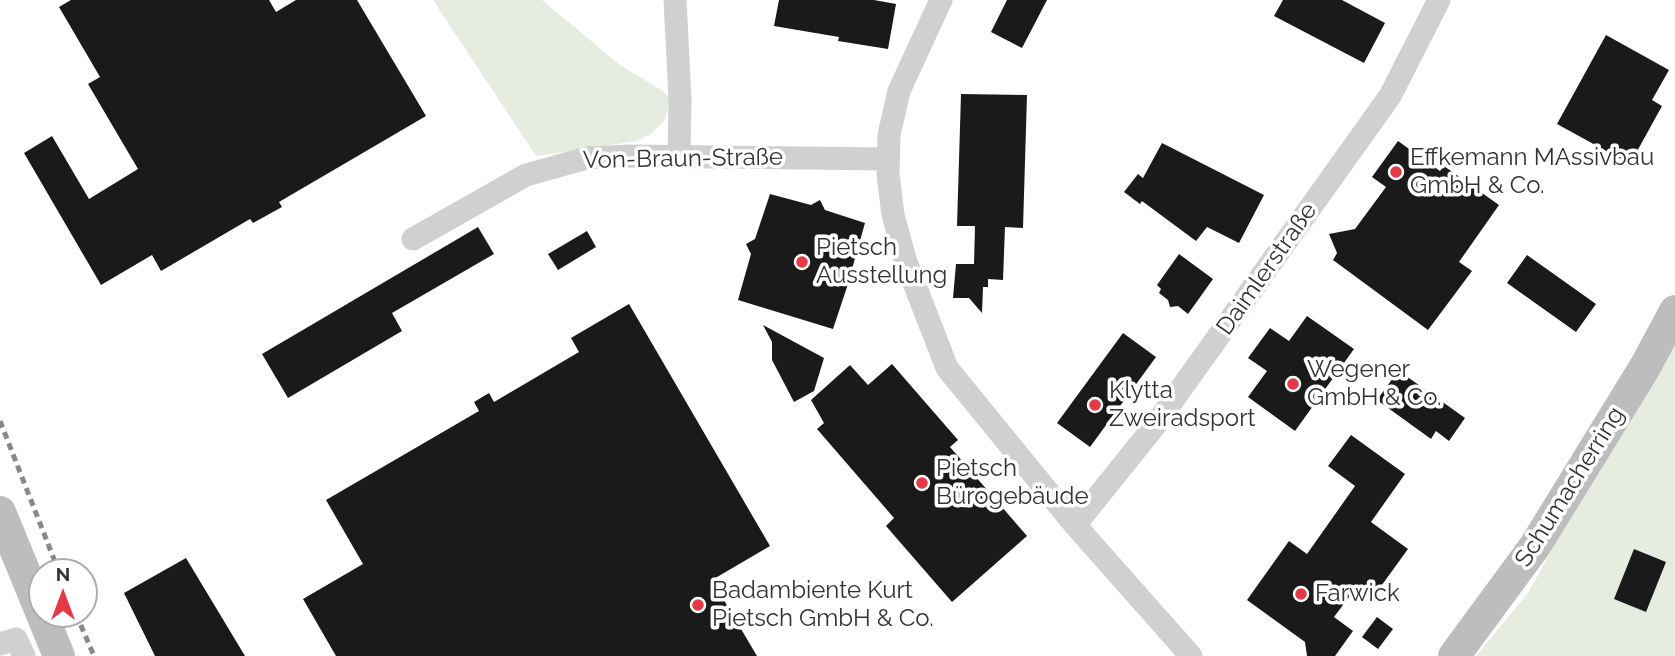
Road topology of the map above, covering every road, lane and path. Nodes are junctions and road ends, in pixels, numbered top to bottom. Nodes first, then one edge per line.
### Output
1 (675, 0) edge
2 (941, 0) edge
3 (1439, 0) edge
4 (679, 156) junction
5 (888, 159) junction
6 (413, 239) dead end
7 (1675, 311) edge
8 (0, 512) edge
9 (1075, 525) junction
10 (0, 644) edge
11 (24, 656) edge
12 (59, 656) edge
13 (1191, 656) edge
14 (1454, 656) edge

1 - 4 street
2 - 5 street
3 - 9 street, Daimlerstraße
4 - 5 street, Von-Braun-Straße
4 - 6 street, Von-Braun-Straße
5 - 9 street
7 - 14 main road, Schumacherring
8 - 12 main road
9 - 13 street
10 - 11 street

